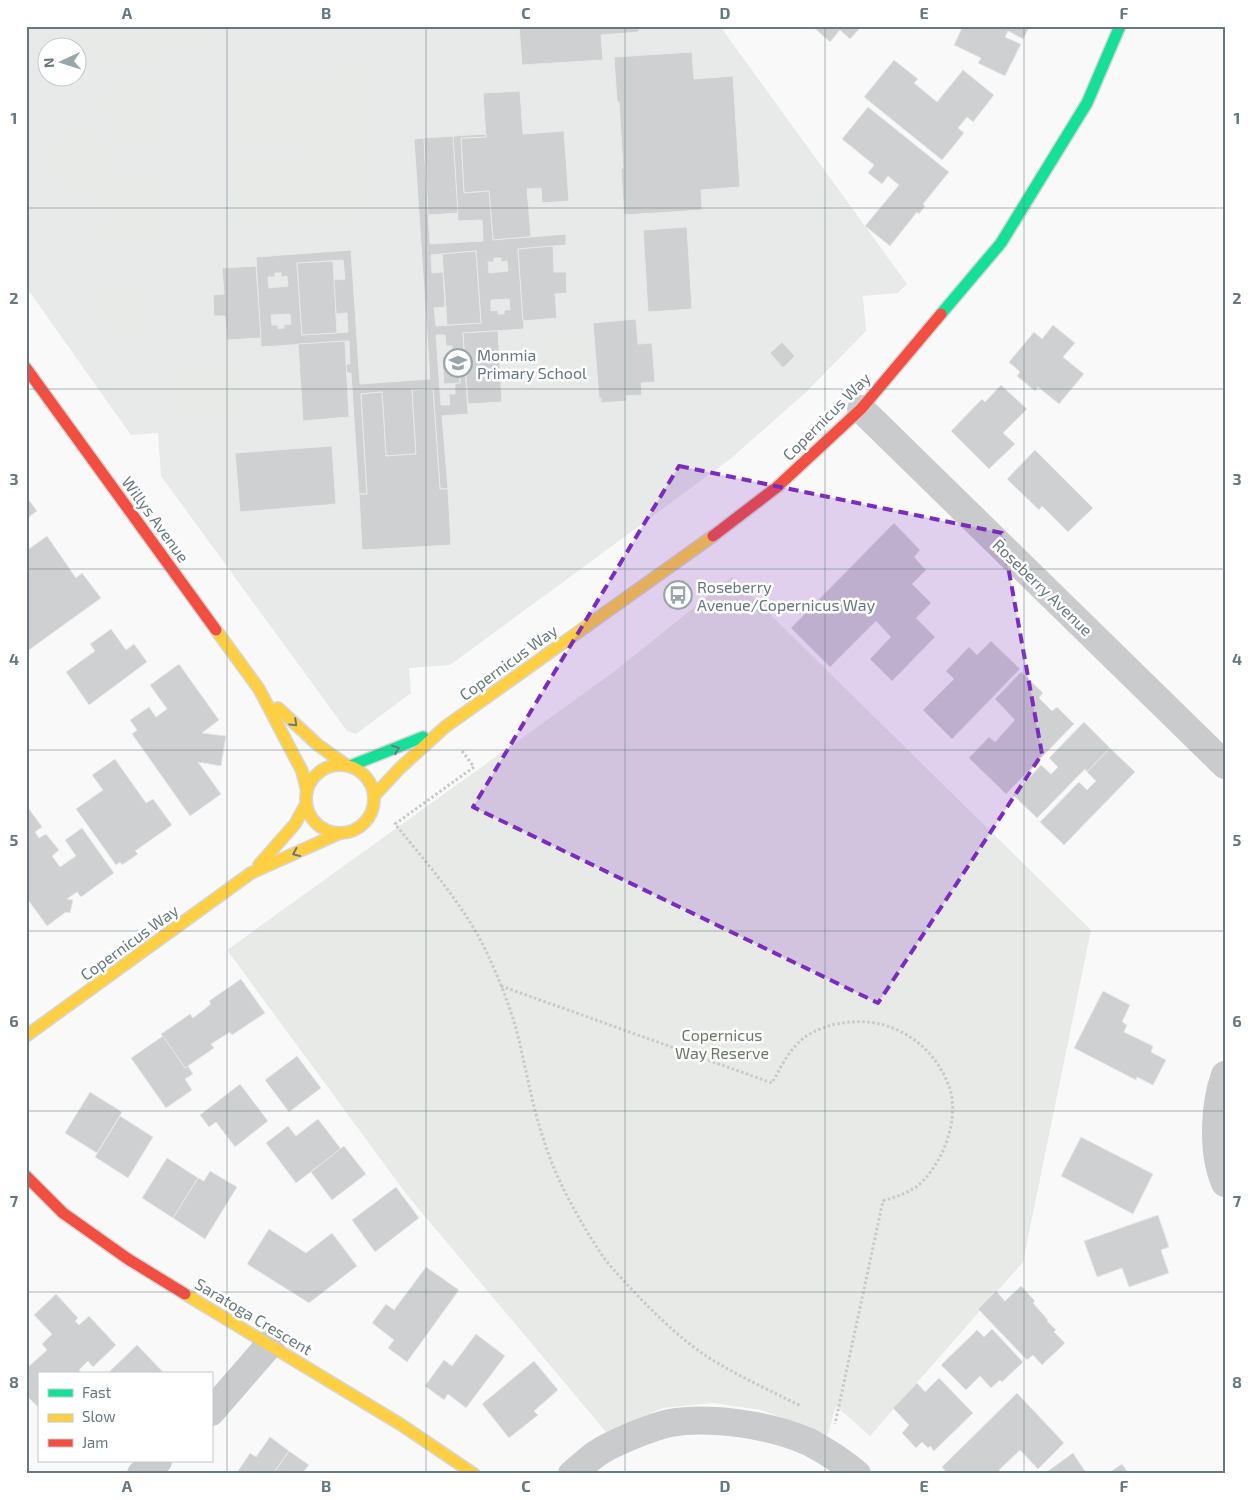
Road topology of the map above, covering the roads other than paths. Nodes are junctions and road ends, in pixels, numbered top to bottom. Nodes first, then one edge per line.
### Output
1 (1120, 26) edge
2 (26, 368) edge
3 (861, 409) junction
4 (259, 689) junction
5 (445, 727) junction
6 (348, 765) junction
7 (1225, 765) edge
8 (307, 791) junction
9 (374, 796) junction
10 (306, 804) junction
11 (340, 833) junction
12 (251, 873) junction
13 (26, 1036) edge
14 (1225, 1075) edge
15 (26, 1176) edge
16 (1225, 1183) edge
17 (270, 1344) junction
18 (212, 1411) edge
19 (157, 1462) edge
20 (140, 1474) edge
21 (474, 1474) edge
22 (572, 1474) edge
23 (856, 1474) edge

1 - 3 street, Copernicus Way
2 - 4 street, Willys Avenue
3 - 5 street, Copernicus Way
3 - 7 street, Roseberry Avenue
4 -> 6 street, Willys Avenue
4 - 8 street, Willys Avenue
6 -> 5 street, Copernicus Way
5 - 9 street, Copernicus Way
6 - 8 street
6 - 9 street
8 - 10 street
9 - 11 street
10 - 11 street
10 - 12 street, Copernicus Way
11 -> 12 street, Copernicus Way
12 - 13 street, Copernicus Way
14 - 16 street
15 - 17 street, Saratoga Crescent
17 - 18 street
17 - 21 street, Saratoga Crescent
19 - 20 street
22 - 23 street

